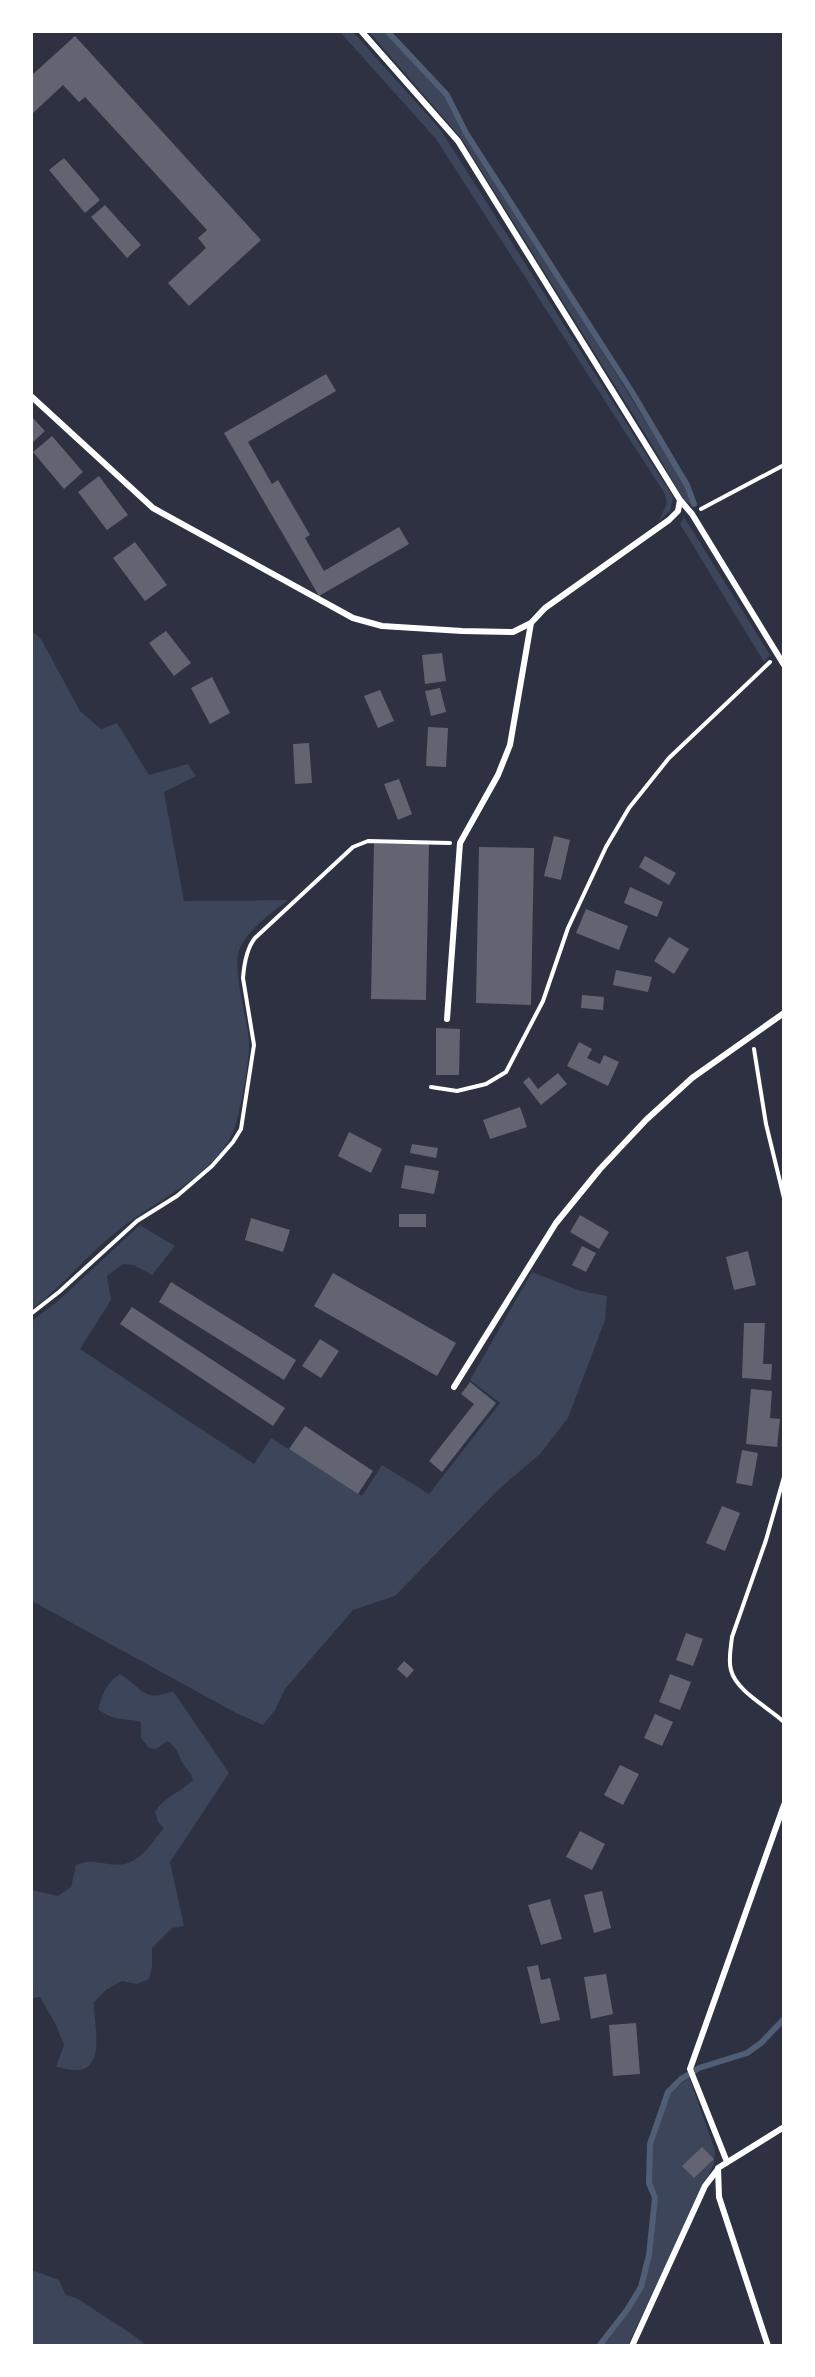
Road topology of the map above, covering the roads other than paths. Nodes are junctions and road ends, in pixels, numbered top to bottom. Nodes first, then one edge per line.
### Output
1 (362, 32) edge
2 (32, 397) edge
3 (680, 500) junction
4 (531, 623) junction
5 (783, 665) edge
6 (783, 1013) edge
7 (447, 1019) dead end
8 (454, 1387) dead end
9 (783, 1805) edge
10 (783, 2127) edge
11 (727, 2162) junction
12 (718, 2168) junction
13 (632, 2346) edge
14 (768, 2346) edge

1 - 3 street
2 - 4 street
3 - 4 street
3 - 5 street
4 - 7 street
6 - 8 street
9 - 11 street
10 - 11 street
11 - 12 street
12 - 13 street
12 - 14 street

